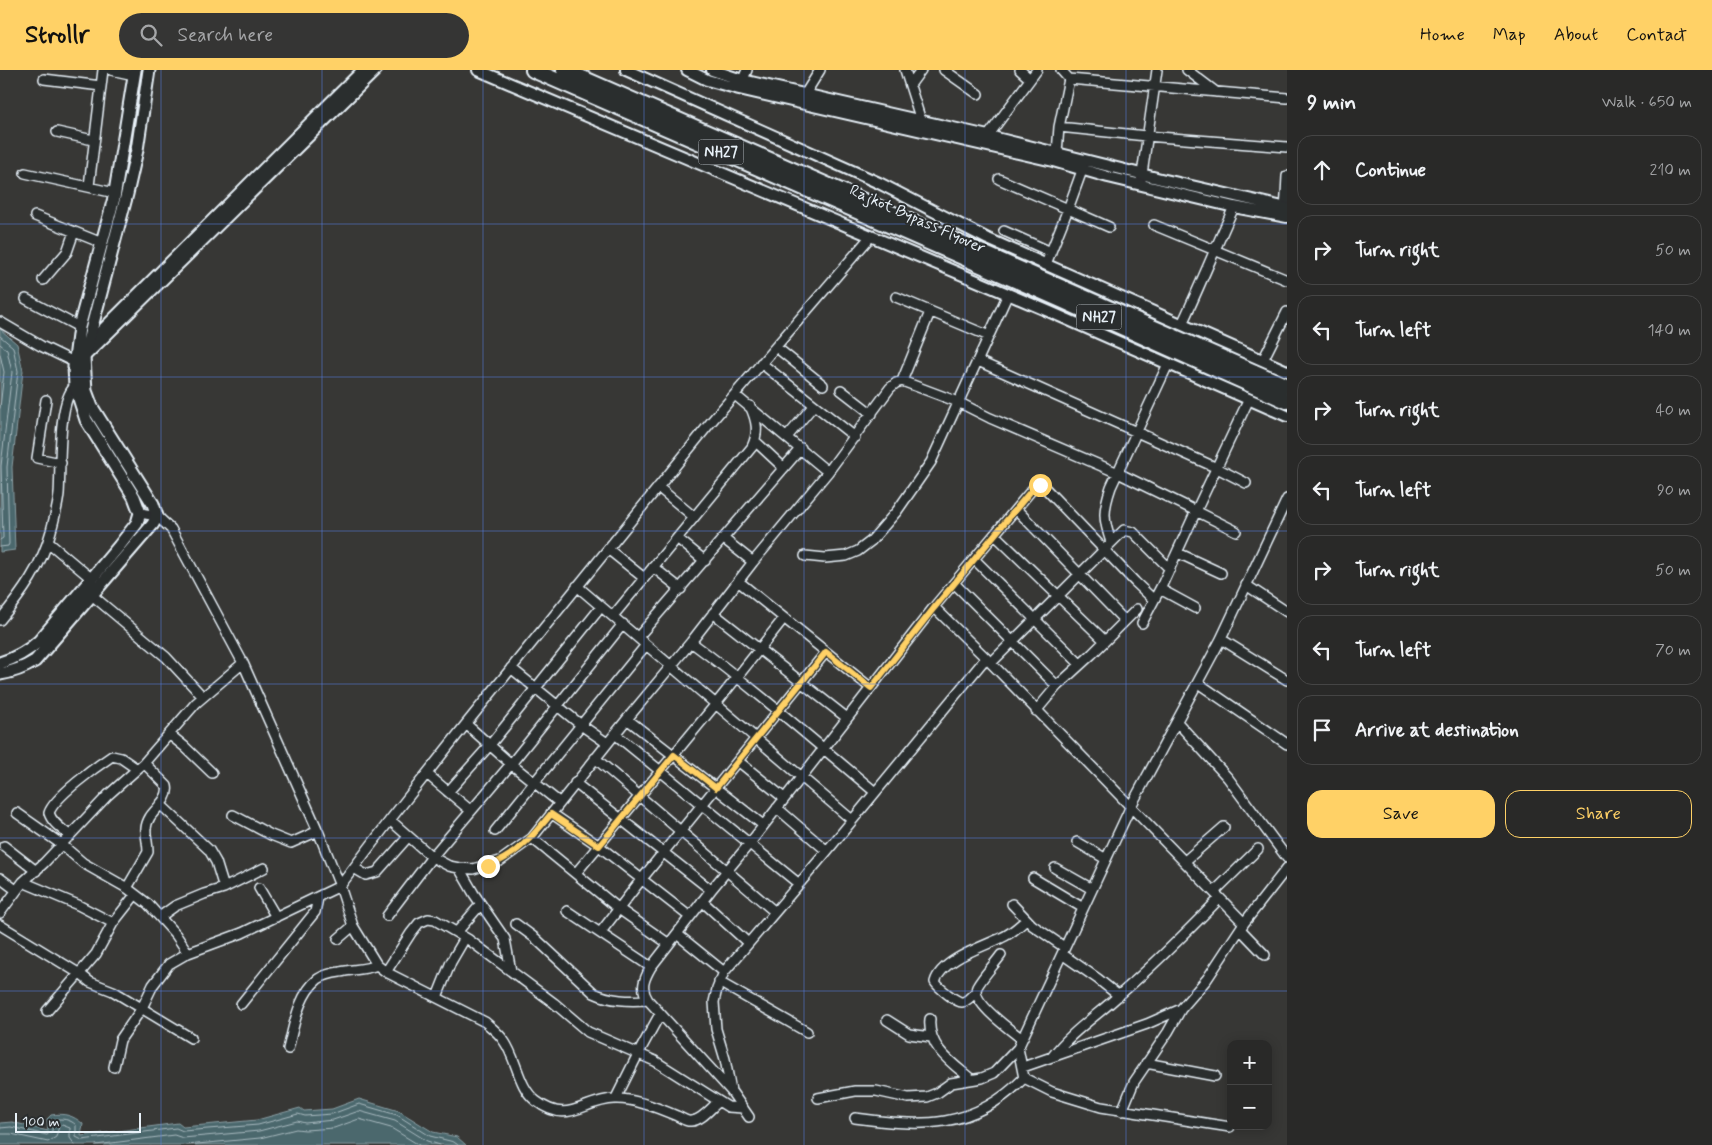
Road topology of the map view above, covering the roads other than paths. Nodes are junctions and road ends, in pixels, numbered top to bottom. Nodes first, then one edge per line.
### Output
1 (103, 70) edge
2 (111, 70) edge
3 (149, 70) edge
4 (363, 70) edge
5 (376, 70) edge
6 (478, 70) edge
7 (533, 70) edge
8 (564, 70) edge
9 (627, 70) edge
10 (691, 70) edge
11 (712, 70) edge
12 (820, 70) edge
13 (905, 70) edge
14 (921, 70) edge
15 (944, 70) edge
16 (1020, 70) edge
17 (1037, 70) edge
18 (1061, 70) edge
19 (1157, 70) edge
20 (1187, 70) edge
21 (122, 71) edge
22 (135, 72) edge
23 (744, 76) edge
24 (44, 79) dead end
25 (1030, 79) junction
26 (1070, 79) junction
27 (910, 85) junction
28 (101, 86) junction
29 (1154, 86) junction
30 (1216, 92) junction
31 (978, 94) dead end
32 (1287, 98) edge
33 (802, 99) junction
34 (921, 121) junction
35 (1059, 127) junction
36 (57, 132) dead end
37 (924, 132) junction
38 (1146, 136) junction
39 (93, 140) junction
40 (986, 140) junction
41 (1287, 147) edge
42 (1056, 153) junction
43 (1086, 160) junction
44 (1082, 171) junction
45 (25, 173) dead end
46 (1287, 176) edge
47 (999, 179) dead end
48 (1141, 179) junction
49 (88, 186) junction
50 (115, 193) junction
51 (1234, 207) junction
52 (1068, 209) junction
53 (1286, 212) edge
54 (35, 216) dead end
55 (1154, 224) dead end
56 (1109, 227) dead end
57 (911, 228) junction
58 (1004, 231) dead end
59 (74, 232) junction
60 (871, 236) junction
61 (102, 243) junction
62 (1214, 251) junction
63 (1051, 252) junction
64 (1046, 264) junction
65 (42, 280) dead end
66 (1287, 280) edge
67 (1008, 294) junction
68 (896, 297) dead end
69 (26, 299) dead end
70 (930, 312) junction
71 (1287, 312) edge
72 (0, 322) edge
73 (1182, 324) junction
74 (79, 327) junction
75 (989, 336) junction
76 (87, 344) junction
77 (776, 347) junction
78 (77, 360) junction
79 (1263, 360) junction
80 (978, 361) junction
81 (761, 363) junction
82 (1168, 364) junction
83 (1287, 371) edge
84 (902, 381) junction
85 (823, 385) dead end
86 (75, 386) junction
87 (1287, 386) edge
88 (841, 390) dead end
89 (735, 394) junction
90 (1249, 399) junction
91 (46, 400) dead end
92 (1287, 401) edge
93 (958, 402) junction
94 (814, 405) junction
95 (750, 406) junction
96 (872, 414) junction
97 (1287, 416) edge
98 (1136, 432) junction
99 (787, 437) junction
100 (855, 437) junction
101 (755, 442) junction
102 (801, 448) junction
103 (61, 463) junction
104 (784, 468) junction
105 (1216, 468) junction
106 (828, 472) junction
107 (1118, 473) junction
108 (1246, 483) dead end
109 (658, 487) junction
110 (1287, 499) edge
111 (1016, 509) junction
112 (1196, 511) junction
113 (140, 512) junction
114 (157, 516) junction
115 (694, 517) junction
116 (1236, 531) dead end
117 (995, 535) junction
118 (677, 538) junction
119 (724, 539) junction
120 (48, 542) junction
121 (1111, 542) junction
122 (608, 549) junction
123 (1103, 549) junction
124 (1178, 553) junction
125 (806, 556) dead end
126 (974, 559) junction
127 (704, 561) junction
128 (753, 562) junction
129 (653, 567) junction
130 (1170, 569) junction
131 (1221, 573) dead end
132 (1080, 574) junction
133 (644, 578) junction
134 (92, 579) junction
135 (738, 581) junction
136 (954, 583) junction
137 (1246, 585) junction
138 (577, 586) junction
139 (681, 589) junction
140 (1160, 589) junction
141 (93, 596) junction
142 (1058, 596) junction
143 (1154, 600) junction
144 (600, 606) junction
145 (934, 608) junction
146 (1195, 608) dead end
147 (1137, 609) dead end
148 (1287, 612) edge
149 (713, 613) junction
150 (613, 616) junction
151 (784, 618) junction
152 (1035, 619) junction
153 (0, 620) edge
154 (1125, 621) junction
155 (1142, 623) dead end
156 (623, 624) junction
157 (638, 637) junction
158 (1221, 639) junction
159 (1105, 641) junction
160 (691, 642) junction
161 (1012, 642) junction
162 (646, 645) junction
163 (759, 649) junction
164 (826, 652) junction
165 (988, 661) junction
166 (0, 663) edge
167 (243, 663) junction
168 (1080, 664) junction
169 (670, 666) junction
170 (511, 668) junction
171 (0, 674) edge
172 (737, 676) junction
173 (1287, 680) edge
174 (802, 682) junction
175 (1198, 683) junction
176 (1057, 686) junction
177 (536, 687) junction
178 (871, 688) junction
179 (203, 697) junction
180 (715, 705) junction
181 (557, 706) junction
182 (779, 710) junction
183 (1036, 711) junction
184 (847, 718) junction
185 (627, 719) junction
186 (1177, 722) junction
187 (466, 724) junction
188 (581, 725) junction
189 (169, 734) junction
190 (614, 734) junction
191 (757, 738) junction
192 (607, 743) junction
193 (1287, 744) edge
194 (490, 745) junction
195 (823, 748) junction
196 (674, 755) junction
197 (595, 758) junction
198 (738, 762) junction
199 (144, 763) junction
200 (511, 764) junction
201 (137, 769) junction
202 (661, 771) junction
203 (212, 773) dead end
204 (427, 774) junction
205 (802, 776) junction
206 (534, 782) junction
207 (575, 783) junction
208 (716, 788) junction
209 (448, 792) junction
210 (875, 792) junction
211 (640, 796) junction
212 (784, 798) junction
213 (560, 803) junction
214 (160, 804) junction
215 (702, 805) junction
216 (1131, 806) junction
217 (777, 808) junction
218 (471, 811) junction
219 (17, 814) dead end
220 (551, 814) junction
221 (233, 815) dead end
222 (621, 819) junction
223 (390, 820) junction
224 (852, 820) junction
225 (763, 825) junction
226 (1224, 827) dead end
227 (318, 831) junction
228 (495, 831) dead end
229 (681, 831) junction
230 (70, 836) junction
231 (408, 836) junction
232 (532, 838) junction
233 (1077, 842) dead end
234 (750, 843) junction
235 (61, 844) junction
236 (4, 846) dead end
237 (599, 846) junction
238 (1258, 848) dead end
239 (827, 851) junction
240 (663, 853) junction
241 (432, 857) junction
242 (1106, 858) junction
243 (1287, 858) edge
244 (1185, 862) junction
245 (264, 868) dead end
246 (354, 868) junction
247 (460, 868) junction
248 (1055, 868) dead end
249 (1287, 868) edge
250 (36, 870) junction
251 (726, 871) junction
252 (576, 873) junction
253 (0, 878) edge
254 (1033, 878) dead end
255 (641, 880) junction
256 (23, 882) junction
257 (799, 884) junction
258 (340, 886) junction
259 (127, 888) junction
260 (224, 888) junction
261 (259, 888) dead end
262 (1092, 889) junction
263 (16, 890) junction
264 (711, 890) junction
265 (136, 895) junction
266 (1217, 895) junction
267 (318, 898) junction
268 (702, 901) junction
269 (481, 904) junction
270 (1012, 904) dead end
271 (1083, 908) junction
272 (619, 909) junction
273 (567, 911) dead end
274 (775, 912) junction
275 (0, 913) edge
276 (161, 916) junction
277 (387, 916) dead end
278 (276, 917) junction
279 (690, 917) junction
280 (1026, 920) junction
281 (113, 923) junction
282 (0, 924) edge
283 (516, 924) dead end
284 (353, 926) junction
285 (1242, 926) junction
286 (600, 933) junction
287 (677, 934) junction
288 (461, 935) junction
289 (338, 939) dead end
290 (748, 943) junction
291 (668, 944) junction
292 (1063, 951) junction
293 (188, 953) junction
294 (1265, 955) dead end
295 (1001, 956) dead end
296 (377, 965) junction
297 (651, 967) junction
298 (511, 971) junction
299 (386, 972) junction
300 (724, 972) junction
301 (80, 974) junction
302 (719, 982) junction
303 (976, 992) junction
304 (1118, 996) junction
305 (437, 997) junction
306 (648, 1000) junction
307 (241, 1004) dead end
308 (142, 1008) junction
309 (1181, 1009) junction
310 (47, 1011) dead end
311 (660, 1014) junction
312 (930, 1019) dead end
313 (887, 1020) dead end
314 (807, 1032) dead end
315 (931, 1037) junction
316 (192, 1038) dead end
317 (1022, 1039) junction
318 (1018, 1048) junction
319 (288, 1049) dead end
320 (638, 1054) junction
321 (1052, 1057) junction
322 (1146, 1063) junction
323 (114, 1067) dead end
324 (1023, 1067) junction
325 (1214, 1076) dead end
326 (1024, 1078) junction
327 (971, 1079) junction
328 (731, 1092) junction
329 (616, 1098) junction
330 (818, 1098) dead end
331 (718, 1102) junction
332 (743, 1108) junction
333 (1122, 1111) junction
334 (749, 1118) dead end
335 (855, 1118) dead end
336 (1227, 1127) edge

1 - 28 street
2 - 21 street
3 - 76 main road
4 - 76 street
5 - 78 street
6 - 60 street
7 - 57 highway, Rajkot Bypass Flyover / NH27
8 - 57 highway, Rajkot Bypass Flyover / NH27
9 - 64 street
10 - 23 street
11 - 23 street
12 - 33 street
13 - 27 street
14 - 27 street
15 - 31 street
16 - 25 street
17 - 25 street
18 - 26 street
19 - 29 street
20 - 30 street
21 - 22 street
22 - 50 main road
23 - 33 street
24 - 28 street
25 - 40 street
26 - 29 street
26 - 35 street
27 - 34 street
28 - 39 street
29 - 30 street
29 - 38 street
30 - 32 street
33 - 34 street
33 - 37 street
34 - 37 street
34 - 40 street
35 - 38 street
35 - 42 street
36 - 39 street
37 - 40 street
38 - 41 street
38 - 48 street
39 - 49 street
40 - 42 street
40 - 44 street
42 - 43 street
43 - 44 street
43 - 48 street
44 - 48 street
44 - 52 street
45 - 49 street
46 - 53 street
47 - 52 street
48 - 51 street
48 - 53 street
49 - 50 street
50 - 61 main road
51 - 53 street
51 - 62 street
52 - 56 street
52 - 63 street
54 - 59 street
55 - 62 street
57 - 87 highway, Rajkot Bypass Flyover / NH27
57 - 92 highway, Rajkot Bypass Flyover / NH27
58 - 63 street
59 - 61 street
59 - 65 street
60 - 67 street
60 - 77 street
61 - 74 main road
62 - 66 street
62 - 73 street
63 - 64 street
64 - 73 street
67 - 75 street
67 - 82 street
68 - 70 street
69 - 74 street
70 - 75 street
70 - 84 street
71 - 79 street
72 - 78 street
73 - 79 street
74 - 78 main road
75 - 80 street
76 - 78 main road
77 - 81 street
77 - 85 street
78 - 86 main road
78 - 114 main road
79 - 83 street
80 - 93 street
80 - 98 street
81 - 89 street
81 - 94 street
82 - 90 street
82 - 98 street
84 - 93 street
84 - 96 street
86 - 103 street
86 - 113 main road
88 - 96 street
89 - 95 street
89 - 109 street
90 - 97 street
90 - 105 street
91 - 103 street
93 - 107 street
93 - 125 street
94 - 99 street
94 - 100 street
95 - 99 street
95 - 101 street
96 - 100 street
98 - 105 street
98 - 107 street
99 - 102 street
100 - 106 street
101 - 104 street
101 - 115 street
102 - 104 street
102 - 106 street
103 - 120 street
104 - 119 street
105 - 108 street
105 - 112 street
106 - 128 street
107 - 112 street
107 - 121 street
109 - 115 street
109 - 122 street
110 - 137 street
111 - 117 street
111 - 123 street
111 - 132 street
112 - 116 street
112 - 124 street
113 - 114 street
113 - 134 main road
114 - 141 main road
114 - 167 street
115 - 118 street
117 - 126 street
117 - 142 street
118 - 127 street
118 - 129 street
119 - 127 street
119 - 128 street
120 - 134 street
120 - 153 street
121 - 123 street
121 - 130 street
122 - 133 street
122 - 138 street
123 - 132 street
123 - 143 street
124 - 130 street
124 - 131 street
126 - 136 street
126 - 152 street
127 - 139 street
128 - 135 street
129 - 133 street
129 - 139 street
130 - 140 street
132 - 142 street
132 - 154 street
133 - 150 street
134 - 166 main road
135 - 149 street
135 - 151 street
136 - 145 street
136 - 161 street
137 - 148 street
137 - 158 street
138 - 144 street
138 - 170 street
139 - 157 street
140 - 143 street
140 - 146 street
141 - 171 main road
141 - 179 street
142 - 152 street
142 - 159 street
143 - 155 street
144 - 150 street
144 - 177 street
145 - 165 street
145 - 178 street
147 - 154 street
149 - 160 street
149 - 163 street
150 - 156 street
151 - 163 street
151 - 164 street
152 - 161 street
152 - 168 street
154 - 159 street
156 - 157 street
156 - 181 street
157 - 162 street
158 - 173 street
158 - 175 street
159 - 168 street
160 - 169 street
160 - 172 street
161 - 165 street
161 - 176 street
162 - 169 street
162 - 188 street
163 - 172 street
163 - 174 street
164 - 174 street
164 - 178 street
165 - 183 street
165 - 210 street
167 - 179 street
167 - 227 street
168 - 176 street
169 - 180 street
169 - 185 street
170 - 177 street
170 - 187 street
172 - 180 street
172 - 182 street
174 - 182 street
174 - 184 street
175 - 186 street
175 - 193 street
176 - 183 street
177 - 181 street
177 - 194 street
178 - 184 street
179 - 189 street
180 - 191 street
180 - 196 street
181 - 188 street
181 - 200 street
182 - 191 street
182 - 195 street
183 - 216 street
184 - 195 street
185 - 190 street
185 - 196 street
186 - 216 street
186 - 243 street
187 - 194 street
187 - 204 street
188 - 192 street
188 - 206 street
189 - 199 street
189 - 203 street
190 - 192 street
190 - 202 street
191 - 198 street
191 - 205 street
192 - 197 street
194 - 200 street
194 - 209 street
195 - 205 street
195 - 210 street
196 - 202 street
196 - 208 street
197 - 207 street
197 - 211 street
198 - 208 street
198 - 212 street
199 - 201 street
199 - 214 street
200 - 206 street
200 - 218 street
201 - 230 street
201 - 230 street
202 - 211 street
202 - 215 street
204 - 209 street
204 - 223 street
205 - 212 street
205 - 224 street
206 - 213 street
206 - 228 street
207 - 213 street
207 - 222 street
208 - 215 street
208 - 225 street
209 - 218 street
210 - 224 street
211 - 222 street
211 - 229 street
212 - 217 street
213 - 220 street
214 - 259 street
214 - 260 street
215 - 229 street
215 - 234 street
216 - 242 street
216 - 244 street
217 - 225 street
217 - 239 street
218 - 241 street
219 - 235 street
220 - 232 street
220 - 237 street
221 - 227 street
222 - 237 street
222 - 240 street
223 - 231 street
223 - 246 street
224 - 239 street
225 - 234 street
226 - 244 street
227 - 258 street
229 - 240 street
229 - 251 street
230 - 235 street
231 - 241 street
231 - 246 street
232 - 247 street
232 - 252 street
233 - 242 street
234 - 251 street
234 - 257 street
235 - 250 street
235 - 259 street
236 - 250 street
237 - 252 street
237 - 255 street
238 - 266 street
239 - 257 street
240 - 255 street
240 - 264 street
241 - 247 street
241 - 277 street
242 - 262 street
244 - 266 street
245 - 260 street
246 - 258 street
247 - 269 street
248 - 262 street
249 - 285 street
250 - 256 street
251 - 264 street
251 - 274 street
252 - 272 street
253 - 263 street
254 - 271 street
255 - 272 street
255 - 279 street
256 - 263 street
256 - 281 street
257 - 274 street
258 - 267 street
258 - 284 street
259 - 265 street
260 - 276 street
261 - 278 street
262 - 271 street
263 - 275 street
264 - 268 street
265 - 276 street
265 - 281 street
266 - 285 street
266 - 304 street
267 - 278 street
267 - 307 street
268 - 279 street
268 - 290 street
269 - 288 street
269 - 298 street
270 - 280 street
271 - 292 street
272 - 286 street
272 - 291 street
273 - 286 street
274 - 290 street
276 - 293 street
278 - 293 street
279 - 287 street
280 - 292 street
280 - 303 street
281 - 301 street
282 - 301 street
283 - 306 street
284 - 289 street
284 - 296 street
285 - 294 street
285 - 309 street
286 - 297 street
287 - 291 street
287 - 300 street
288 - 298 street
288 - 299 street
288 - 305 street
290 - 300 street
291 - 297 street
292 - 304 street
292 - 317 street
293 - 308 street
295 - 303 street
296 - 299 street
296 - 319 street
297 - 306 street
298 - 320 street
299 - 305 street
300 - 302 street
301 - 308 street
301 - 310 street
302 - 314 street
302 - 328 street
303 - 317 street
304 - 321 street
305 - 329 street
306 - 311 street
308 - 316 street
308 - 323 street
309 - 321 street
309 - 322 street
311 - 320 street
311 - 328 street
312 - 315 street
313 - 315 street
315 - 327 street
317 - 318 street
318 - 324 street
318 - 327 street
320 - 329 street
320 - 331 street
321 - 324 street
322 - 325 street
322 - 333 street
324 - 326 street
326 - 333 street
326 - 335 street
327 - 330 street
328 - 332 street
329 - 331 street
331 - 332 street
332 - 334 street
333 - 336 street

